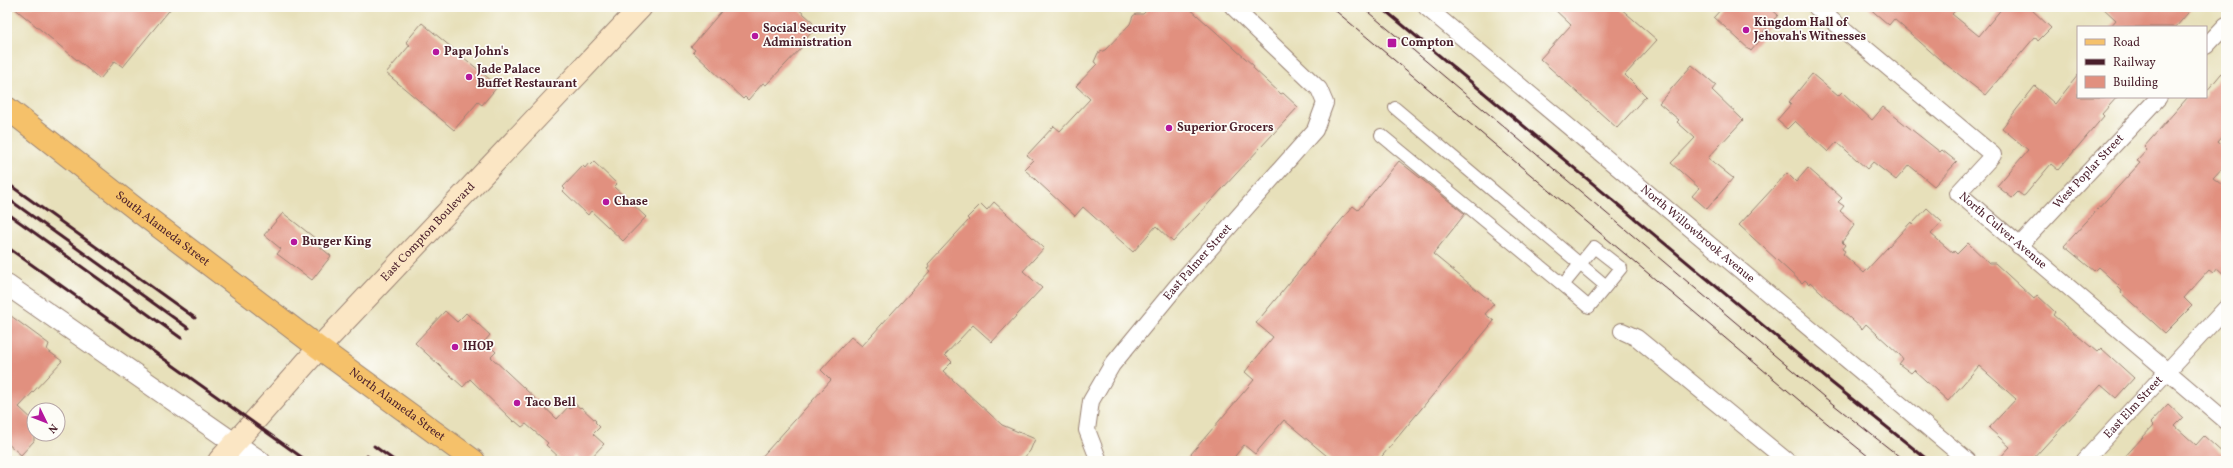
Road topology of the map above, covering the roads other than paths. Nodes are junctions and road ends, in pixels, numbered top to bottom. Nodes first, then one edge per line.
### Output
1 (641, 7) edge
2 (1233, 7) edge
3 (1426, 7) edge
4 (1816, 7) edge
5 (2226, 25) edge
6 (2207, 45) edge
7 (2158, 98) edge
8 (7, 108) edge
9 (1395, 108) dead end
10 (1381, 135) dead end
11 (2019, 246) junction
12 (1580, 264) junction
13 (7, 285) edge
14 (1563, 285) junction
15 (1606, 286) junction
16 (2226, 308) edge
17 (1622, 331) dead end
18 (319, 348) junction
19 (2166, 371) junction
20 (2226, 421) edge
21 (234, 443) junction
22 (218, 461) edge
23 (260, 461) edge
24 (474, 461) edge
25 (1099, 461) edge
26 (1787, 461) edge
27 (1968, 461) edge
28 (2084, 461) edge

1 - 18 main road, East Compton Boulevard
2 - 25 street, East Palmer Street
3 - 27 street, North Willowbrook Avenue
4 - 11 street, North Culver Avenue
5 - 6 street
7 - 11 street, West Poplar Street
8 - 18 main road, South Alameda Street
9 - 12 street
10 - 14 street
11 - 19 street, North Culver Avenue
12 - 14 street
12 - 15 street
12 - 15 street
13 - 21 street
14 - 15 street
16 - 19 street, East Elm Street
17 - 26 street
18 - 21 main road, East Compton Boulevard
18 - 24 main road, North Alameda Street
19 - 20 street, North Culver Avenue
19 - 28 street, East Elm Street
21 - 22 main road, East Compton Boulevard
21 - 23 street

